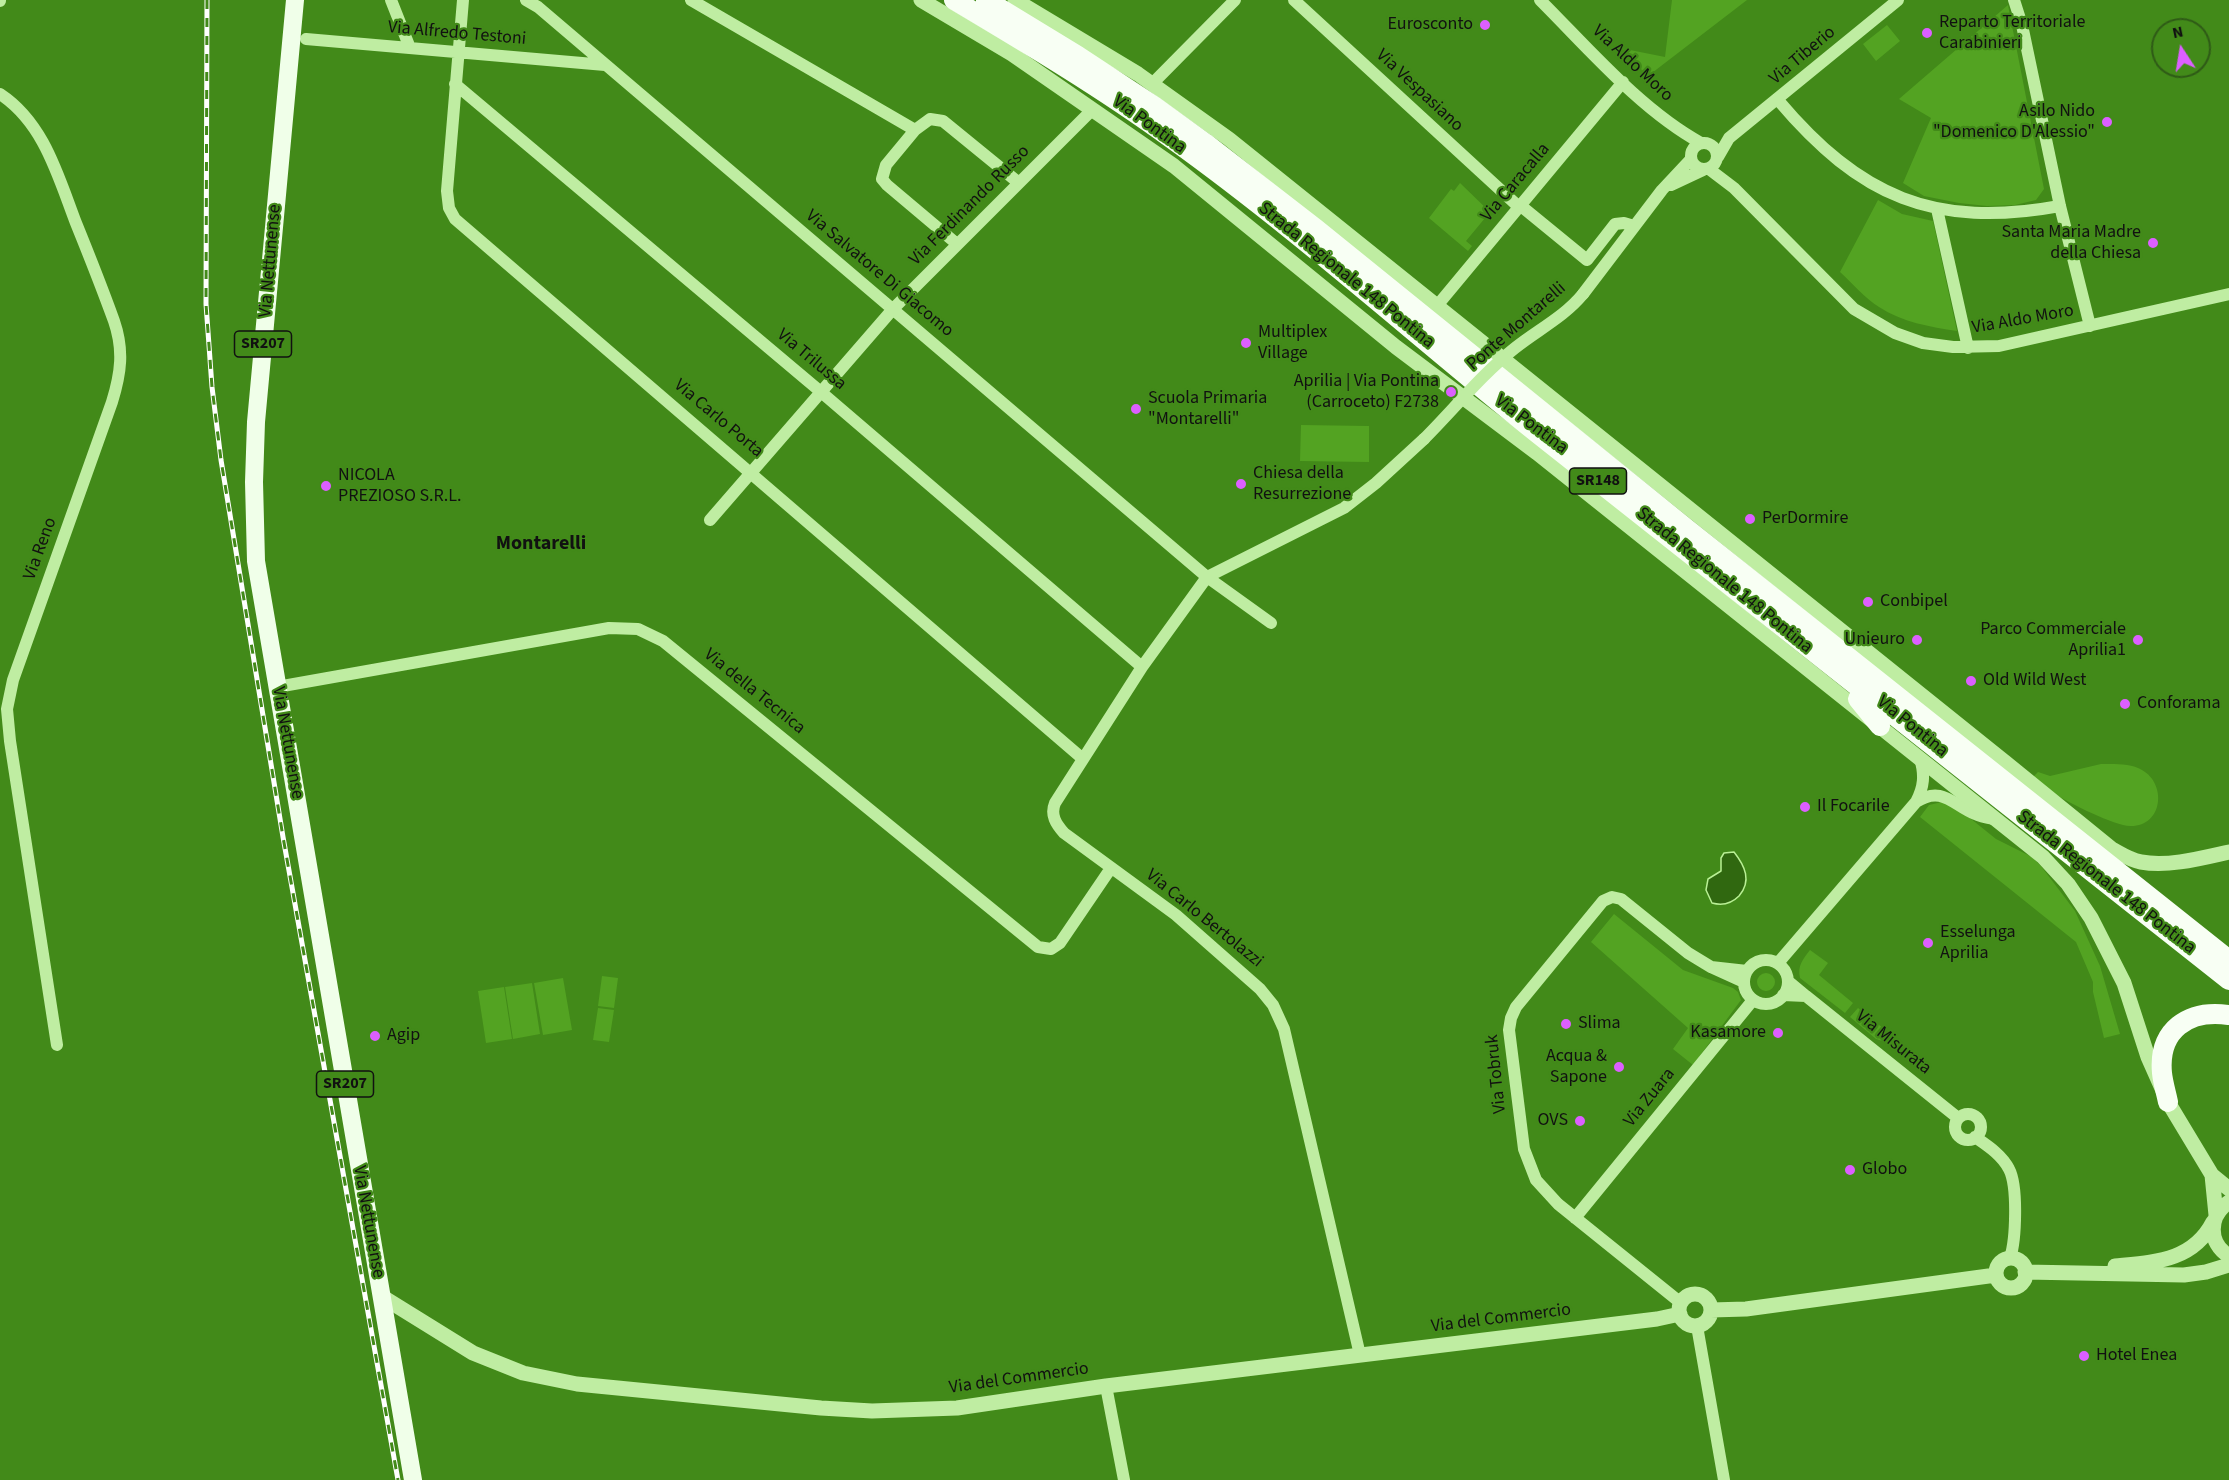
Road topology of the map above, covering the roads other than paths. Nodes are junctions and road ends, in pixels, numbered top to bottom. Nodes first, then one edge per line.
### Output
1 (295, 0) edge
2 (391, 0) edge
3 (463, 0) edge
4 (526, 0) edge
5 (691, 0) edge
6 (921, 0) edge
7 (954, 0) edge
8 (986, 0) edge
9 (1015, 0) edge
10 (1235, 0) edge
11 (1294, 0) edge
12 (1540, 0) edge
13 (1898, 0) edge
14 (2014, 0) edge
15 (306, 39) dead end
16 (410, 48) junction
17 (458, 53) junction
18 (605, 65) junction
19 (1623, 82) junction
20 (455, 84) junction
21 (1152, 84) junction
22 (0, 94) edge
23 (1778, 100) junction
24 (1093, 109) junction
25 (1676, 129) junction
26 (915, 130) junction
27 (1729, 138) junction
28 (1705, 144) junction
29 (1691, 157) junction
30 (1712, 164) junction
31 (1018, 183) junction
32 (1662, 190) junction
33 (2060, 206) junction
34 (1520, 207) junction
35 (1937, 209) junction
36 (1634, 226) junction
37 (957, 244) junction
38 (2229, 294) edge
39 (1436, 307) junction
40 (893, 309) junction
41 (2090, 326) junction
42 (1968, 348) junction
43 (821, 392) junction
44 (751, 472) junction
45 (710, 520) dead end
46 (1207, 577) junction
47 (1271, 623) dead end
48 (1142, 667) junction
49 (1831, 667) junction
50 (277, 687) junction
51 (1880, 726) junction
52 (1944, 734) junction
53 (1920, 758) junction
54 (1996, 758) junction
55 (1083, 759) junction
56 (1916, 802) junction
57 (1994, 819) junction
58 (2229, 852) edge
59 (1112, 868) junction
60 (2229, 960) edge
61 (1778, 963) junction
62 (1745, 976) junction
63 (2229, 980) edge
64 (1788, 981) junction
65 (1783, 995) junction
66 (1806, 996) junction
67 (1753, 1000) junction
68 (2229, 1015) edge
69 (57, 1045) dead end
70 (2168, 1101) junction
71 (1958, 1118) junction
72 (1975, 1137) junction
73 (2212, 1175) junction
74 (2229, 1189) edge
75 (2229, 1202) edge
76 (1575, 1218) junction
77 (2215, 1218) junction
78 (2229, 1256) edge
79 (2010, 1258) junction
80 (2229, 1264) edge
81 (2025, 1272) junction
82 (2066, 1272) junction
83 (1996, 1275) junction
84 (381, 1296) junction
85 (1680, 1309) junction
86 (1711, 1310) junction
87 (1698, 1326) junction
88 (1360, 1356) junction
89 (1106, 1386) junction
90 (413, 1480) edge
91 (1124, 1480) edge
92 (1724, 1480) edge

1 - 50 main road, Via Nettunense / SR207
2 - 16 street
3 - 17 street, Via Carlo Porta
4 - 18 street, Via Salvatore Di Giacomo
5 - 26 street
6 - 24 street, Via Pontina
7 - 49 highway, Strada Regionale 148 Pontina / SR148
8 - 52 highway, Strada Regionale 148 Pontina / SR148
9 - 21 street, Via Pontina
10 - 21 street
11 - 34 street, Via Vespasiano
12 - 19 street, Via Aldo Moro
13 - 23 street, Via Tiberio
14 - 33 street
15 - 16 street, Via Alfredo Testoni
16 - 17 street, Via Alfredo Testoni
17 - 18 street, Via Alfredo Testoni
17 - 20 street, Via Carlo Porta
18 - 40 street, Via Salvatore Di Giacomo
19 - 25 street, Via Aldo Moro
19 - 34 street, Via Caracalla
20 - 43 street, Via Trilussa
20 - 44 street, Via Carlo Porta
21 - 39 street, Via Pontina
22 - 69 street, Via Reno
23 - 27 street, Via Tiberio
23 - 35 street
24 - 31 street, Via Ferdinando Russo
24 - 51 street, Via Pontina
25 - 28 street, Via Aldo Moro
25 - 29 street, Via Aldo Moro
26 - 31 street
26 - 37 street
27 - 28 street, Via Tiberio
27 - 30 street, Via Tiberio
28 - 29 street
28 - 30 street, Via Aldo Moro
29 - 30 street, Via Aldo Moro
29 - 32 street
30 - 32 street
30 - 42 street, Via Aldo Moro
31 - 37 street, Via Ferdinando Russo
32 - 36 street
33 - 35 street
33 - 41 street
34 - 36 street, Via Vespasiano
34 - 39 street, Via Caracalla
35 - 42 street
36 - 46 street, Ponte Montarelli, bridge
37 - 40 street, Via Ferdinando Russo
38 - 41 street, Via Aldo Moro
39 - 54 street, Via Pontina
40 - 43 street, Via Ferdinando Russo
40 - 46 street, Via Salvatore Di Giacomo
41 - 42 street, Via Aldo Moro
43 - 44 street, Via Ferdinando Russo
43 - 48 street, Via Trilussa
44 - 45 street, Via Ferdinando Russo
44 - 55 street, Via Carlo Porta
46 - 47 street, Via Salvatore Di Giacomo
46 - 48 street, Via Carlo Bertolazzi
48 - 55 street, Via Carlo Bertolazzi
49 - 51 highway
49 - 63 highway, Strada Regionale 148 Pontina / SR148
50 - 59 street, Via della Tecnica
50 - 84 main road, Via Nettunense / SR207
51 - 53 street, Via Pontina
52 - 54 highway
52 - 60 highway, Strada Regionale 148 Pontina / SR148
53 - 56 street
53 - 57 street, Via Pontina
54 - 58 street, Via Pontina
55 - 59 street, Via Carlo Bertolazzi
56 - 57 street
56 - 61 street
57 - 70 street, Via Pontina
59 - 88 street, Via Carlo Bertolazzi
61 - 62 street
61 - 64 street
62 - 67 street
62 - 76 street, Via Tobruk
64 - 65 street
64 - 66 street, Via Misurata
65 - 66 street
65 - 67 street
66 - 71 street, Via Misurata
67 - 76 street, Via Zuara
68 - 70 highway
70 - 73 street, Via Pontina
71 - 72 street, Via Misurata
71 - 72 street, Via Misurata
72 - 79 street, Via Misurata
73 - 74 street, Via Pontina
73 - 77 street, Via Pontina
75 - 77 street
76 - 85 street, Via Tobruk
77 - 78 street, Via Pontina
77 - 82 street
79 - 81 street
79 - 83 street
80 - 82 street
81 - 82 street
81 - 83 street
83 - 86 street
84 - 89 street, Via del Commercio
84 - 90 main road, Via Nettunense / SR207
85 - 86 street
85 - 87 street
85 - 88 street, Via del Commercio
86 - 87 street
87 - 92 street
88 - 89 street, Via del Commercio
89 - 91 street

